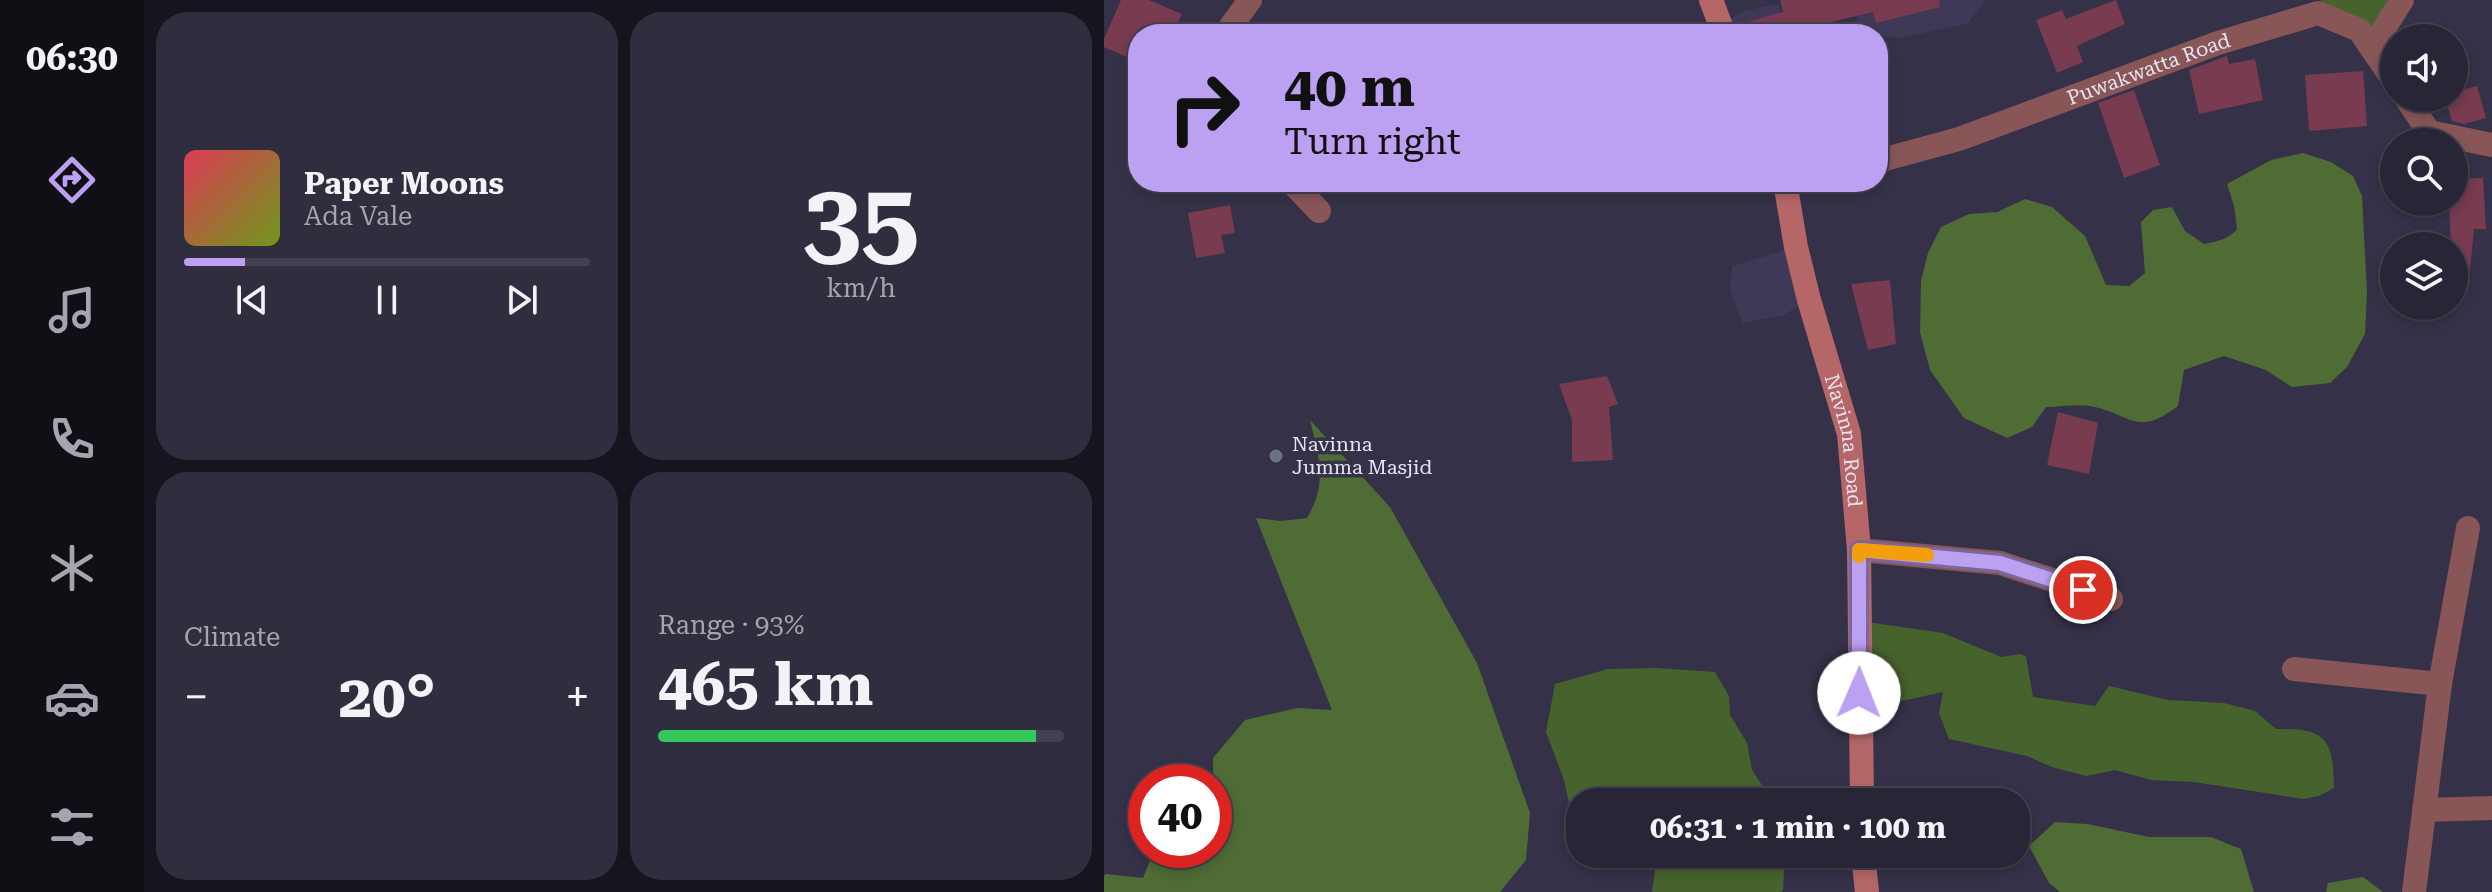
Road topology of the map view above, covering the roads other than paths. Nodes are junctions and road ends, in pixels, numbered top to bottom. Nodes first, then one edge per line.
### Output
1 (1250, 0) edge
2 (1711, 0) edge
3 (2402, 0) edge
4 (1232, 24) edge
5 (1720, 24) edge
6 (2372, 48) junction
7 (2380, 60) edge
8 (2415, 112) edge
9 (2492, 145) edge
10 (1888, 158) edge
11 (1301, 192) edge
12 (1791, 192) edge
13 (1319, 211) dead end
14 (2468, 528) dead end
15 (1859, 550) junction
16 (2111, 599) dead end
17 (2294, 669) dead end
18 (2440, 684) junction
19 (1862, 788) edge
20 (2492, 808) edge
21 (2424, 810) junction
22 (1864, 868) edge
23 (1867, 892) edge
24 (2414, 892) edge

1 - 4 street
2 - 5 street
3 - 6 street
6 - 7 street, Puwakwatta Road
6 - 10 street, Puwakwatta Road
8 - 9 street
11 - 13 street
12 - 15 street, Navinna Road
14 - 18 street
15 - 16 street
15 - 19 street, Navinna Road
17 - 18 street
18 - 21 street
20 - 21 street
21 - 24 street
22 - 23 street

